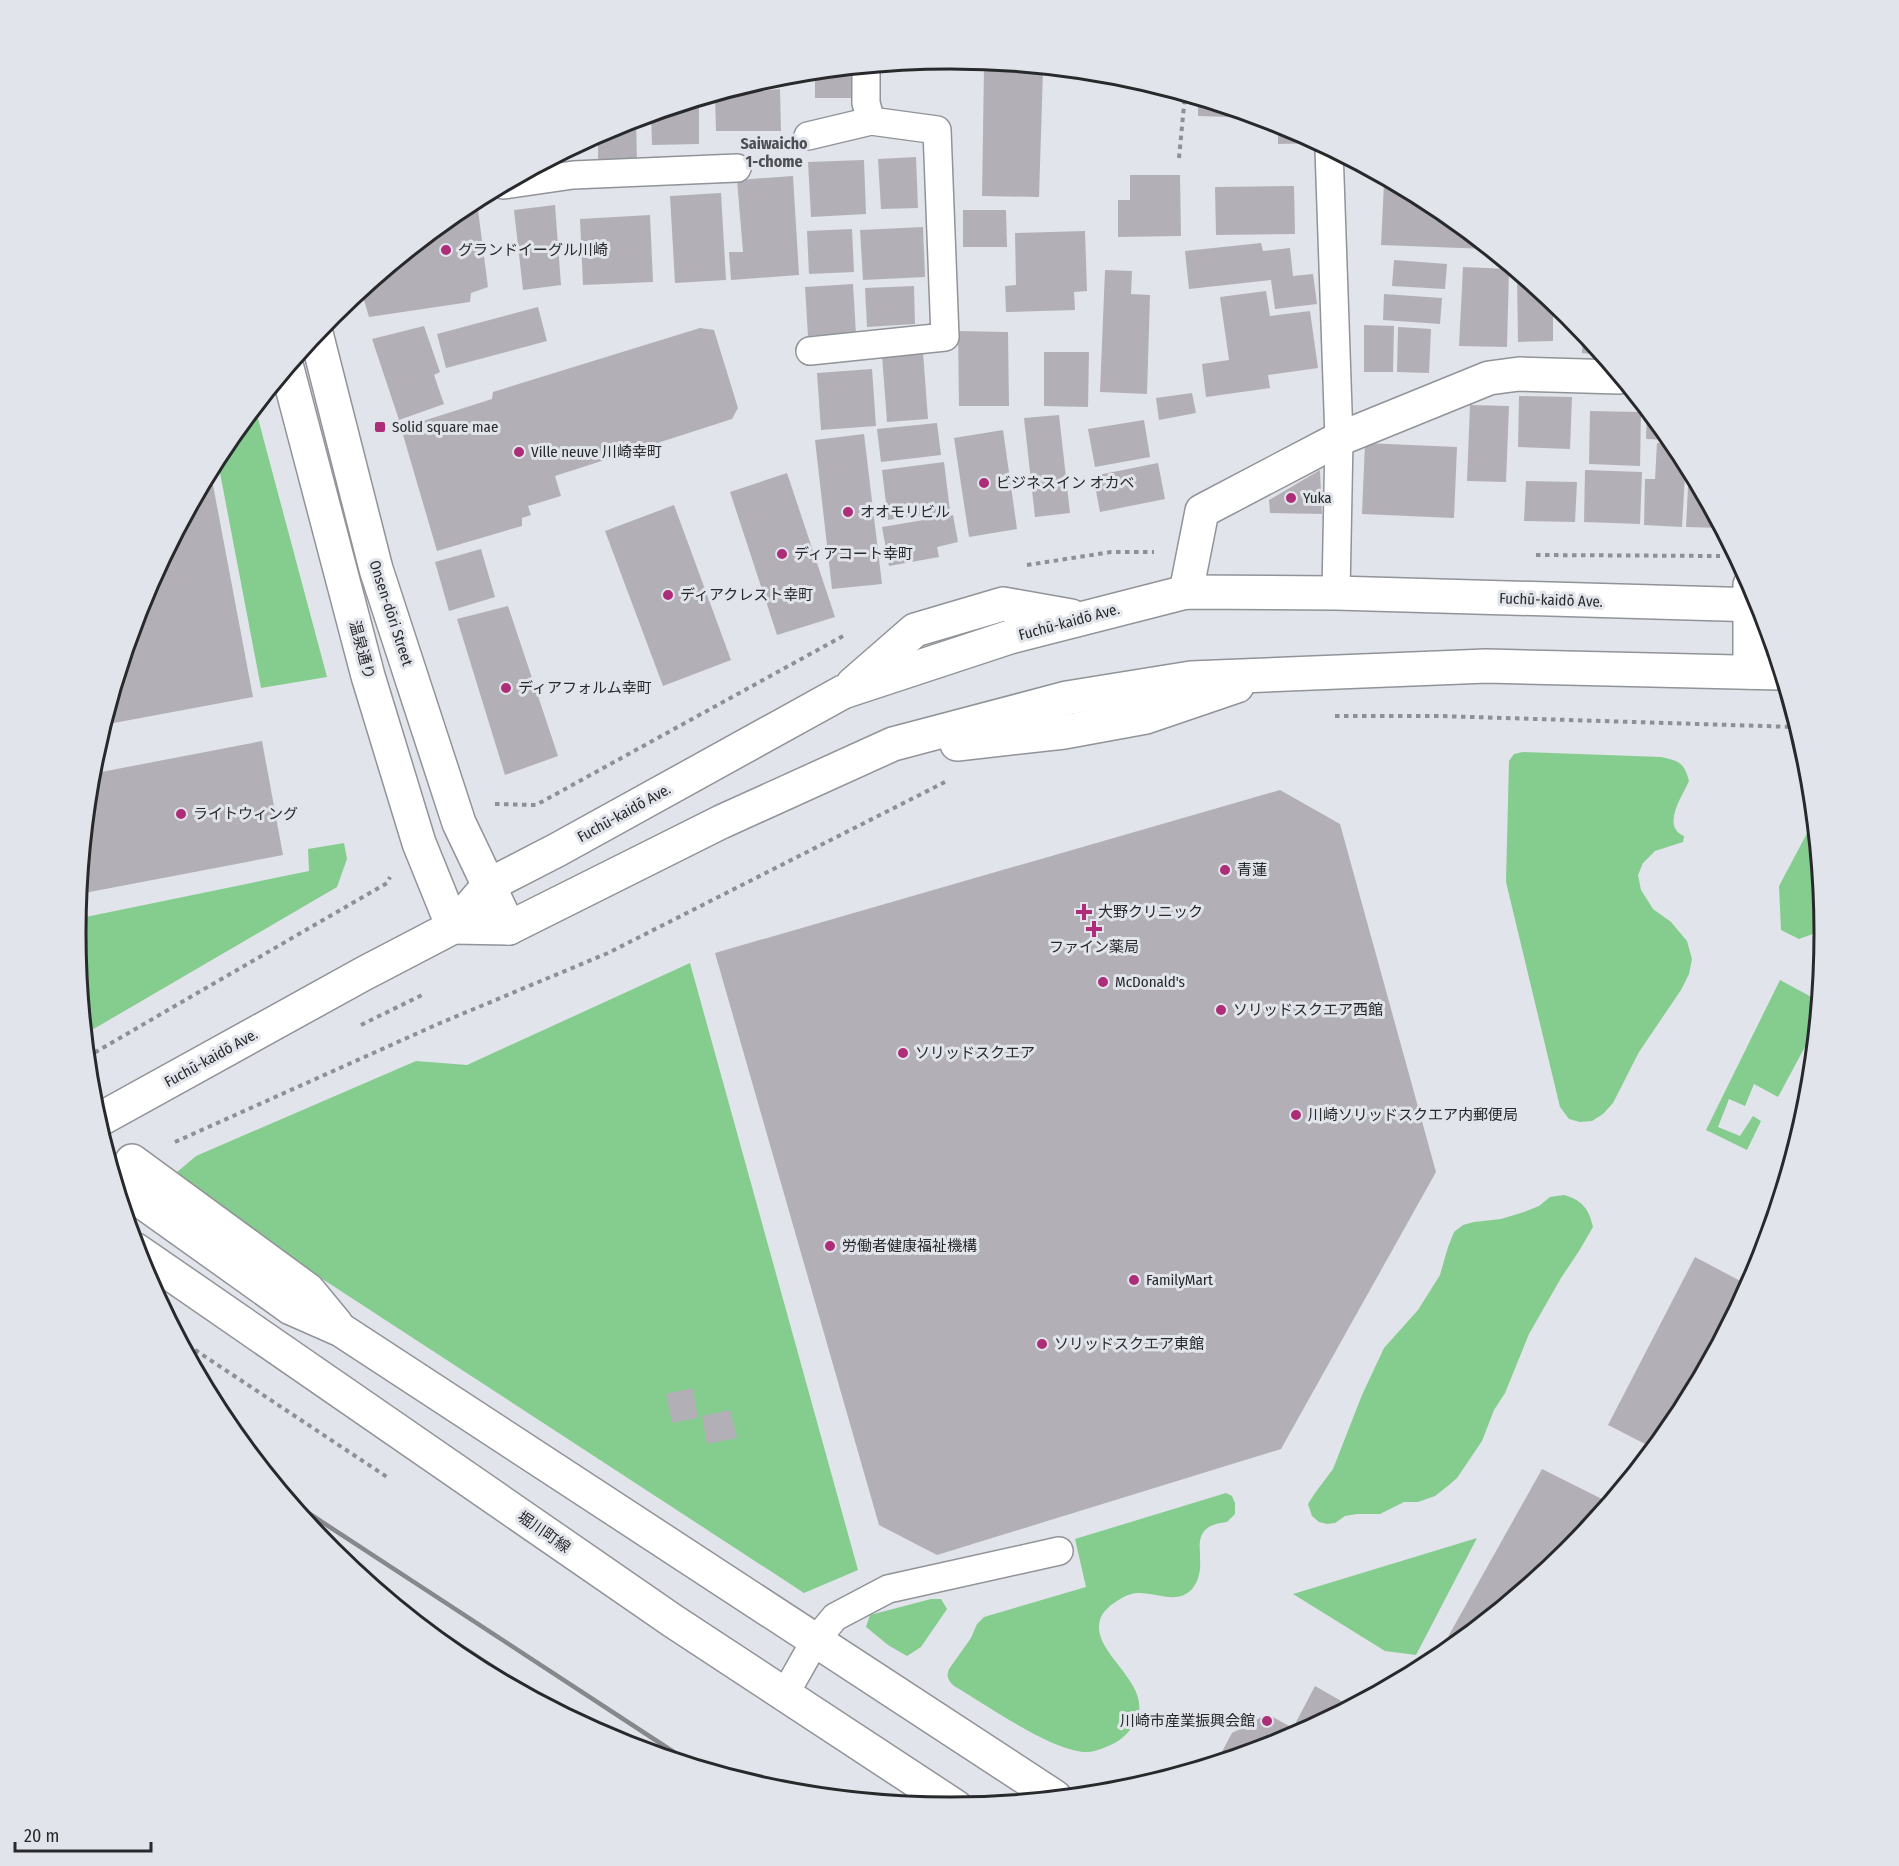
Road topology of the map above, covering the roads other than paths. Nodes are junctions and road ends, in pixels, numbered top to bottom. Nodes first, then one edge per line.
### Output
1 (866, 73) edge
2 (871, 121) junction
3 (808, 136) dead end
4 (1329, 157) edge
5 (737, 168) dead end
6 (523, 182) edge
7 (319, 343) edge
8 (810, 351) dead end
9 (289, 376) edge
10 (1610, 377) edge
11 (1339, 439) junction
12 (1186, 592) junction
13 (1336, 593) junction
14 (1746, 598) edge
15 (1758, 628) edge
16 (1765, 672) edge
17 (489, 885) junction
18 (453, 927) junction
19 (509, 928) junction
20 (105, 1116) edge
21 (124, 1172) edge
22 (149, 1259) edge
23 (341, 1330) junction
24 (1059, 1551) dead end
25 (814, 1641) junction
26 (785, 1694) junction
27 (1046, 1791) edge
28 (940, 1797) edge

1 - 2 lane
2 - 3 lane
2 - 8 lane
4 - 11 lane
5 - 6 lane
7 - 17 street, Onsen-dōri Street
9 - 18 street, 温泉通り
10 - 11 street
11 - 12 street
11 - 13 lane
12 - 13 street, Fuchū-kaidō Ave.
12 - 17 street, Fuchū-kaidō Ave.
13 - 14 street, Fuchū-kaidō Ave.
15 - 16 street
16 - 19 street, Fuchū-kaidō Ave.
17 - 18 street, Fuchū-kaidō Ave.
17 - 19 street
18 - 19 street, Fuchū-kaidō Ave.
18 - 20 street, Fuchū-kaidō Ave.
21 - 23 street
21 - 23 street
22 - 26 street, 堀川町線
23 - 25 street
24 - 25 lane
25 - 26 lane
25 - 27 street
26 - 28 street, 堀川町線

